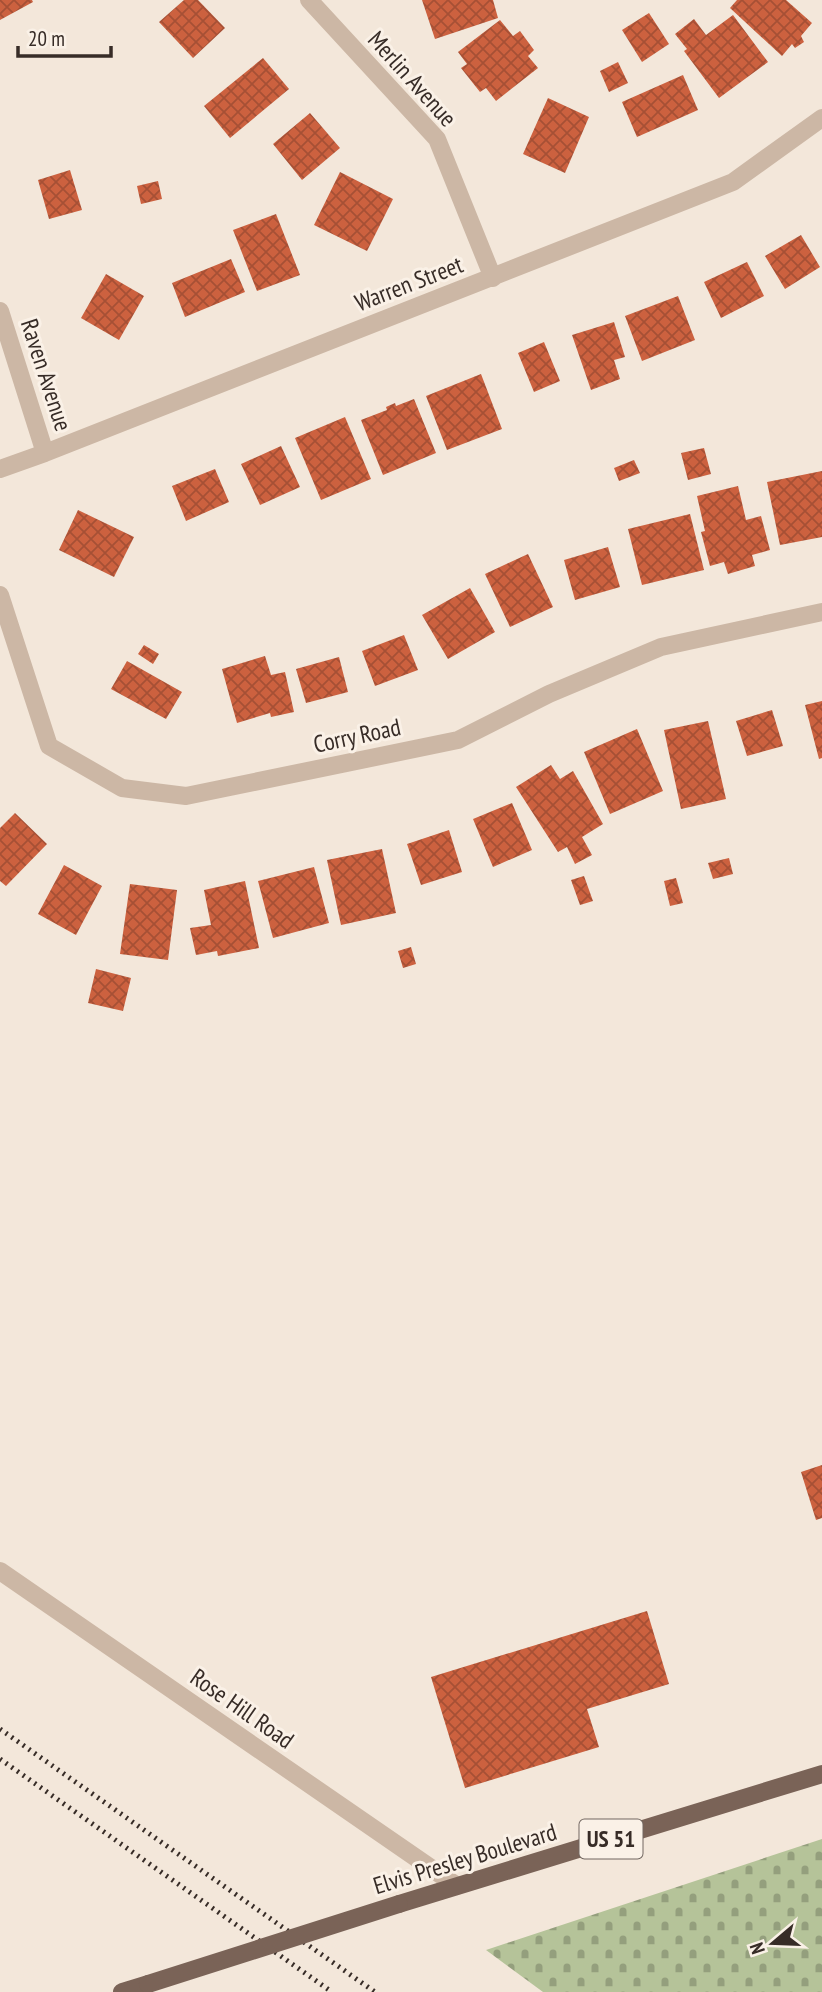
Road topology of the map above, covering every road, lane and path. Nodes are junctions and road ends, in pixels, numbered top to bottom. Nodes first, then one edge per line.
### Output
1 (309, 0) edge
2 (822, 118) edge
3 (493, 278) junction
4 (0, 311) edge
5 (46, 453) junction
6 (0, 469) edge
7 (0, 595) edge
8 (822, 612) edge
9 (0, 1571) edge
10 (822, 1774) edge
11 (457, 1886) junction
12 (122, 1992) edge

1 - 3 street, Merlin Avenue
2 - 3 street, Warren Street
3 - 5 street, Warren Street
4 - 5 street, Raven Avenue
5 - 6 street, Warren Street
7 - 8 street, Corry Road
9 - 11 street, Rose Hill Road
10 - 11 main road, Elvis Presley Boulevard / US 51
11 - 12 main road, Elvis Presley Boulevard / US 51, bridge

